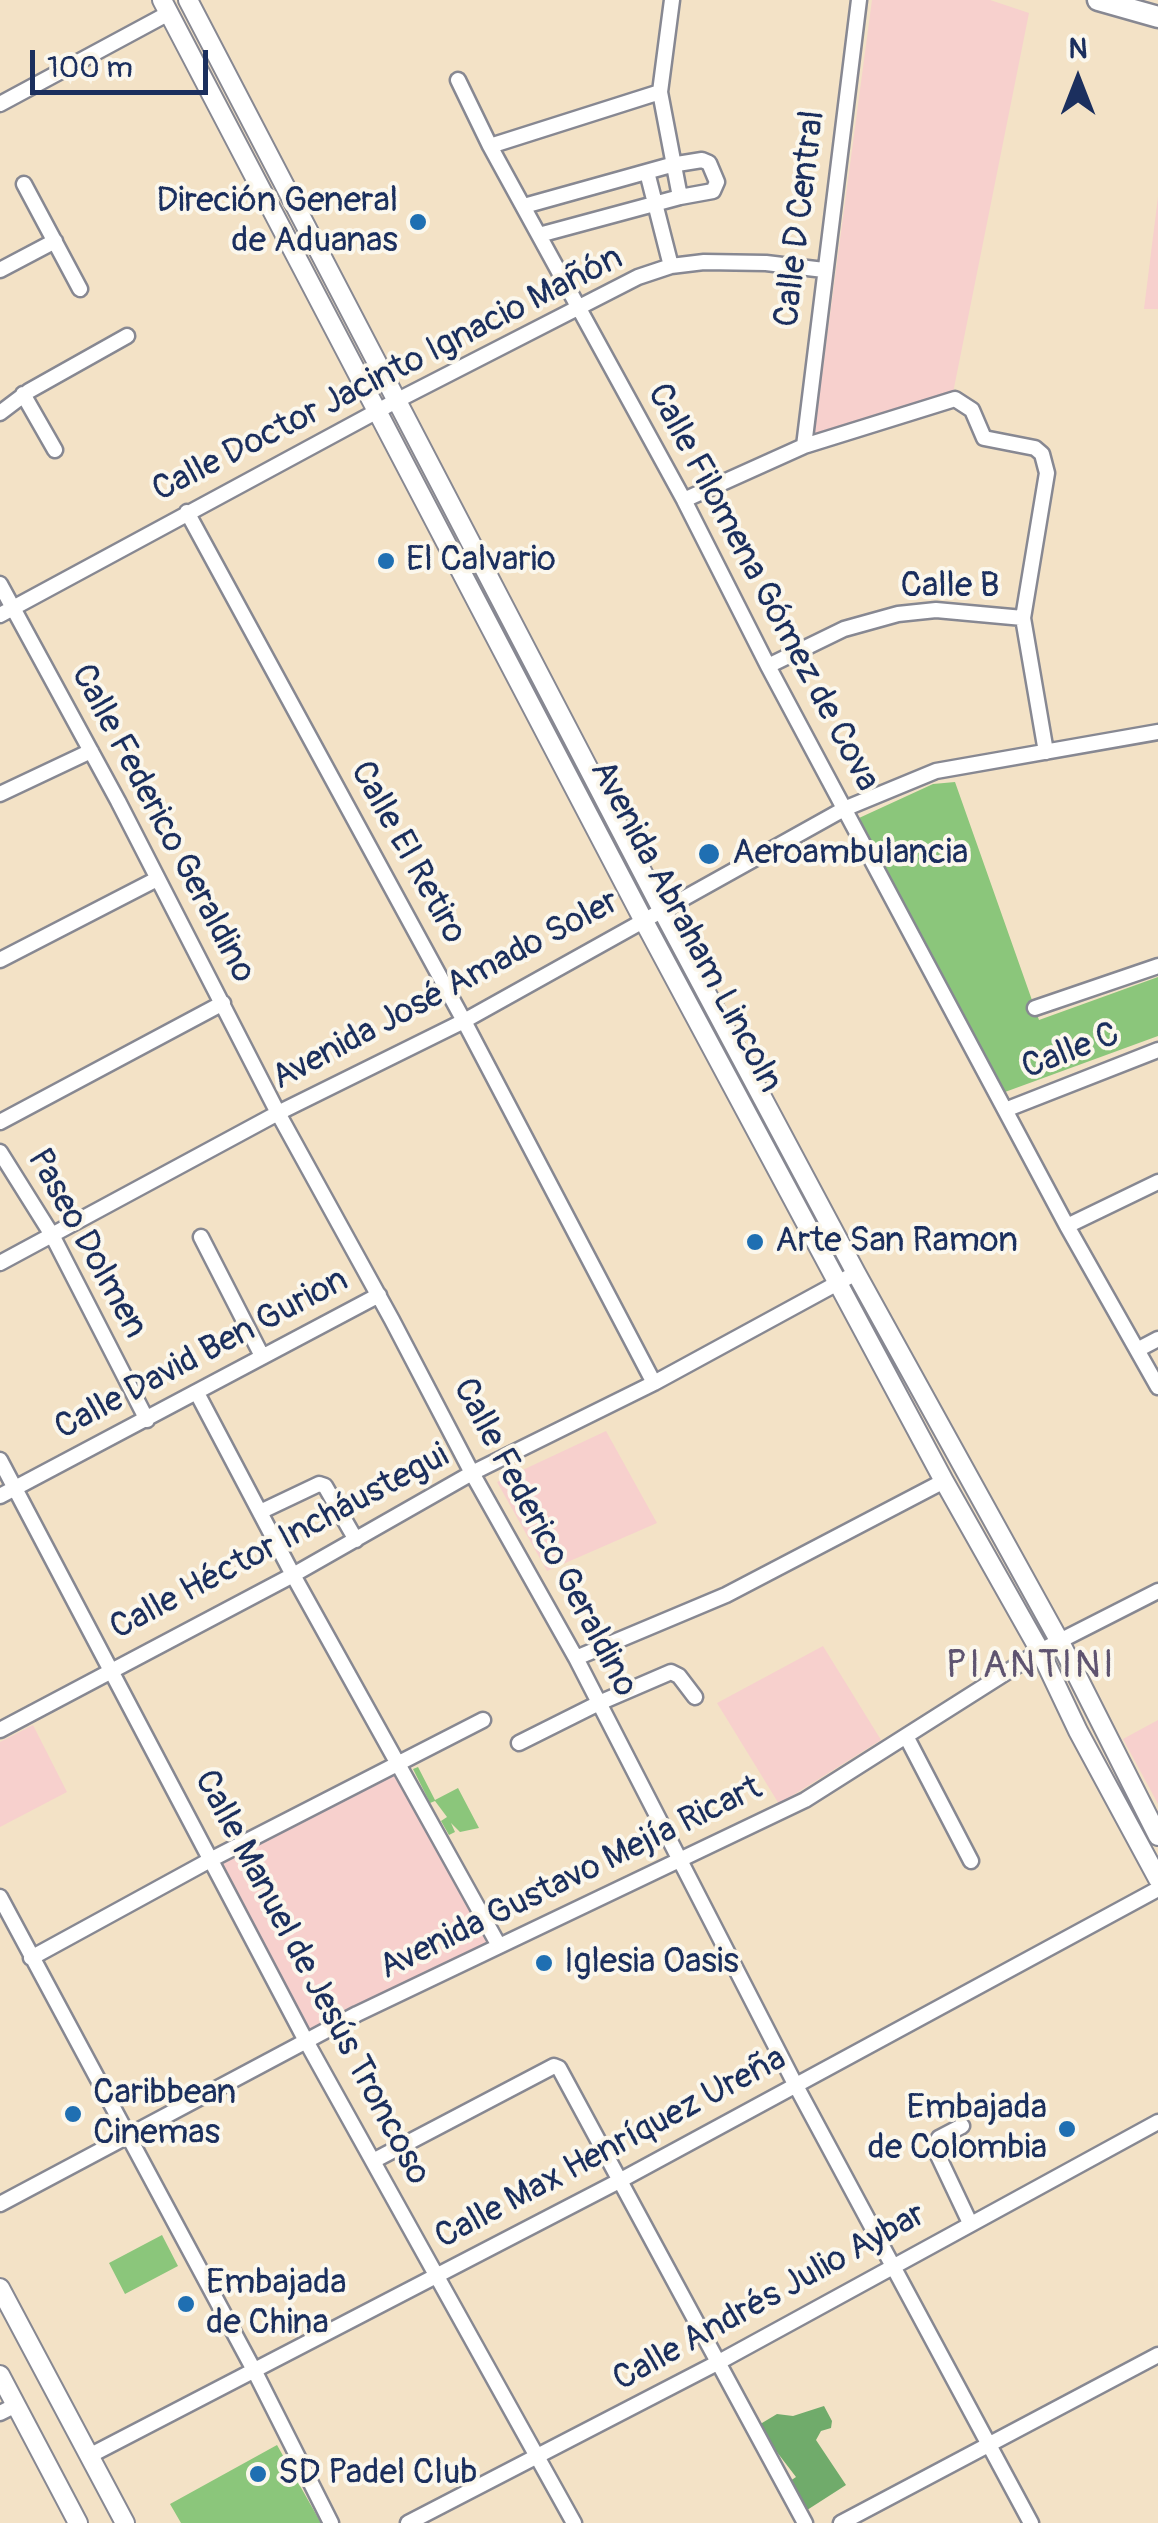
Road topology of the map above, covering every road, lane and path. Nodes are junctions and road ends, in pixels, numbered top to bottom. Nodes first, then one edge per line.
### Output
1 (188, 0) edge
2 (672, 0) edge
3 (859, 0) edge
4 (1098, 0) edge
5 (165, 7) edge
6 (1158, 17) edge
7 (458, 80) dead end
8 (660, 92) junction
9 (0, 104) edge
10 (490, 146) junction
11 (671, 165) junction
12 (647, 172) junction
13 (24, 184) dead end
14 (680, 198) junction
15 (657, 204) junction
16 (524, 206) junction
17 (540, 235) junction
18 (55, 241) junction
19 (671, 266) junction
20 (0, 270) edge
21 (824, 270) junction
22 (80, 289) dead end
23 (577, 306) junction
24 (127, 336) dead end
25 (24, 394) junction
26 (396, 401) junction
27 (377, 412) junction
28 (0, 414) edge
29 (804, 446) junction
30 (55, 450) dead end
31 (684, 500) junction
32 (187, 512) junction
33 (0, 584) edge
34 (6, 611) edge
35 (1023, 618) junction
36 (768, 666) junction
37 (1158, 732) edge
38 (91, 752) junction
39 (1046, 752) junction
40 (0, 794) edge
41 (844, 809) junction
42 (158, 879) junction
43 (663, 911) junction
44 (644, 921) junction
45 (0, 960) edge
46 (1158, 966) edge
47 (223, 1003) junction
48 (1035, 1008) dead end
49 (464, 1021) junction
50 (1158, 1050) edge
51 (1005, 1110) junction
52 (278, 1113) junction
53 (0, 1122) edge
54 (0, 1152) edge
55 (1158, 1182) edge
56 (1067, 1226) junction
57 (52, 1234) junction
58 (201, 1237) dead end
59 (0, 1264) edge
60 (856, 1273) junction
61 (838, 1282) junction
62 (379, 1295) junction
63 (1158, 1338) edge
64 (1138, 1349) junction
65 (262, 1356) junction
66 (654, 1383) junction
67 (1158, 1387) edge
68 (197, 1393) junction
69 (147, 1420) junction
70 (0, 1460) edge
71 (472, 1474) junction
72 (944, 1481) junction
73 (15, 1488) junction
74 (0, 1496) edge
75 (260, 1512) junction
76 (356, 1540) junction
77 (293, 1575) junction
78 (1158, 1591) edge
79 (1060, 1642) junction
80 (1040, 1652) junction
81 (576, 1658) junction
82 (111, 1668) junction
83 (694, 1697) dead end
84 (599, 1702) junction
85 (483, 1720) dead end
86 (0, 1730) edge
87 (906, 1736) junction
88 (518, 1743) dead end
89 (400, 1763) junction
90 (1158, 1836) edge
91 (212, 1858) junction
92 (681, 1859) junction
93 (970, 1861) dead end
94 (1158, 1880) edge
95 (1158, 1889) edge
96 (0, 1897) edge
97 (498, 1944) junction
98 (31, 1958) junction
99 (306, 2040) junction
100 (795, 2084) junction
101 (1158, 2122) edge
102 (962, 2126) dead end
103 (128, 2135) junction
104 (374, 2161) junction
105 (622, 2180) junction
106 (0, 2204) edge
107 (970, 2224) junction
108 (892, 2265) junction
109 (440, 2276) junction
110 (0, 2288) edge
111 (1158, 2354) edge
112 (718, 2362) junction
113 (256, 2372) junction
114 (0, 2375) edge
115 (8, 2409) edge
116 (988, 2445) junction
117 (89, 2456) junction
118 (538, 2457) junction
119 (78, 2523) edge
120 (125, 2523) edge
121 (331, 2523) edge
122 (408, 2523) edge
123 (574, 2523) edge
124 (805, 2523) edge
125 (841, 2523) edge
126 (1031, 2523) edge

1 - 26 main road, Avenida Abraham Lincoln
2 - 8 street
3 - 21 street, Calle D Central
4 - 6 highway
5 - 9 street
5 - 27 main road, Avenida Abraham Lincoln
7 - 10 street, Calle Filomena Gómez de Cova
8 - 10 street
8 - 11 street
10 - 16 street, Calle Filomena Gómez de Cova
11 - 12 street
11 - 14 street
11 - 14 street
12 - 15 street
12 - 16 street
13 - 18 street
14 - 15 street
15 - 17 street
15 - 19 street
16 - 17 street, Calle Filomena Gómez de Cova
17 - 23 street, Calle Filomena Gómez de Cova
18 - 20 street
18 - 22 street
19 - 21 street, Calle Doctor Jacinto Ignacio Mañón
19 - 23 street, Calle Doctor Jacinto Ignacio Mañón
21 - 29 street, Calle D Central
23 - 26 street, Calle Doctor Jacinto Ignacio Mañón
23 - 31 street, Calle Filomena Gómez de Cova
24 - 25 street
25 - 28 street
25 - 30 street
26 - 27 street, Calle Doctor Jacinto Ignacio Mañón
26 - 43 main road, Avenida Abraham Lincoln
27 - 32 street, Calle Doctor Jacinto Ignacio Mañón
27 - 44 main road, Avenida Abraham Lincoln
29 - 31 street
29 - 35 street
31 - 36 street, Calle Filomena Gómez de Cova
32 - 34 street, Calle Doctor Jacinto Ignacio Mañón
32 - 49 street, Calle El Retiro
33 - 34 street, Calle Federico Geraldino
34 - 38 street, Calle Federico Geraldino
35 - 36 street, Calle B
35 - 39 street
36 - 41 street, Calle Filomena Gómez de Cova
37 - 39 street, Avenida José Amado Soler
38 - 40 street
38 - 42 street, Calle Federico Geraldino
39 - 41 street, Avenida José Amado Soler
41 - 43 street, Avenida José Amado Soler
41 - 51 street, Calle Filomena Gómez de Cova
42 - 45 street
42 - 47 street, Calle Federico Geraldino
43 - 44 street, Avenida José Amado Soler
43 - 60 main road, Avenida Abraham Lincoln
44 - 49 street, Avenida José Amado Soler
44 - 61 main road, Avenida Abraham Lincoln
46 - 48 street
47 - 52 street, Calle Federico Geraldino
47 - 53 street, Paseo Dolmen
49 - 52 street, Avenida José Amado Soler
49 - 66 street, Calle El Retiro
50 - 51 street, Calle C
51 - 56 street, Calle Filomena Gómez de Cova
52 - 57 street, Avenida José Amado Soler
52 - 62 street, Calle Federico Geraldino
54 - 57 street, Paseo Dolmen
55 - 56 street
56 - 64 street, Calle Filomena Gómez de Cova
57 - 59 street, Avenida José Amado Soler
57 - 69 street, Paseo Dolmen
58 - 65 street
60 - 61 street, Calle Héctor Incháustegui
60 - 79 main road, Avenida Abraham Lincoln
61 - 66 street, Calle Héctor Incháustegui
61 - 72 main road, Avenida Abraham Lincoln
62 - 65 street, Calle David Ben Gurion
62 - 71 street, Calle Federico Geraldino
63 - 64 street
64 - 67 street, Calle Filomena Gómez de Cova
65 - 68 street, Calle David Ben Gurion
66 - 71 street, Calle Héctor Incháustegui
68 - 69 street, Calle David Ben Gurion
68 - 75 street
69 - 73 street, Calle David Ben Gurion
70 - 73 street, Calle Manuel de Jesús Troncoso
71 - 76 street, Calle Héctor Incháustegui
71 - 81 street, Calle Federico Geraldino
72 - 80 main road, Avenida Abraham Lincoln
72 - 81 street
73 - 74 street, Calle David Ben Gurion
73 - 82 street, Calle Manuel de Jesús Troncoso
75 - 76 street
75 - 77 street
76 - 77 street, Calle Héctor Incháustegui
77 - 82 street, Calle Héctor Incháustegui
77 - 89 street
78 - 79 street, Avenida Gustavo Mejía Ricart
79 - 80 street, Avenida Gustavo Mejía Ricart
79 - 90 main road, Avenida Abraham Lincoln
80 - 87 street, Avenida Gustavo Mejía Ricart
80 - 94 main road, Avenida Abraham Lincoln
81 - 84 street, Calle Federico Geraldino
82 - 86 street, Calle Héctor Incháustegui
82 - 91 street, Calle Manuel de Jesús Troncoso
83 - 84 street
84 - 88 street
84 - 92 street, Calle Federico Geraldino
85 - 89 street
87 - 92 street, Avenida Gustavo Mejía Ricart
87 - 93 street
89 - 91 street
89 - 97 street
91 - 98 street
91 - 99 street, Calle Manuel de Jesús Troncoso
92 - 97 street, Avenida Gustavo Mejía Ricart
92 - 100 street, Calle Federico Geraldino
95 - 100 street, Calle Max Henríquez Ureña
96 - 98 street
97 - 99 street, Avenida Gustavo Mejía Ricart
98 - 103 street
99 - 103 street, Avenida Gustavo Mejía Ricart
99 - 104 street, Calle Manuel de Jesús Troncoso
100 - 105 street, Calle Max Henríquez Ureña
100 - 108 street, Calle Federico Geraldino
101 - 107 street, Calle Andrés Julio Aybar
102 - 107 street
103 - 106 street, Avenida Gustavo Mejía Ricart
103 - 113 street
104 - 105 street
104 - 109 street, Calle Manuel de Jesús Troncoso
105 - 109 street, Calle Max Henríquez Ureña
105 - 112 street
107 - 108 street, Calle Andrés Julio Aybar
108 - 112 street, Calle Andrés Julio Aybar
108 - 116 street, Calle Federico Geraldino
109 - 113 street, Calle Max Henríquez Ureña
109 - 118 street, Calle Manuel de Jesús Troncoso
110 - 117 main road
111 - 116 street
112 - 118 street, Calle Andrés Julio Aybar
112 - 124 street
113 - 117 street, Calle Max Henríquez Ureña
113 - 121 street
114 - 115 main road
115 - 119 main road
116 - 125 street
116 - 126 street, Calle Federico Geraldino
117 - 120 main road
118 - 122 street, Calle Andrés Julio Aybar
118 - 123 street, Calle Manuel de Jesús Troncoso

